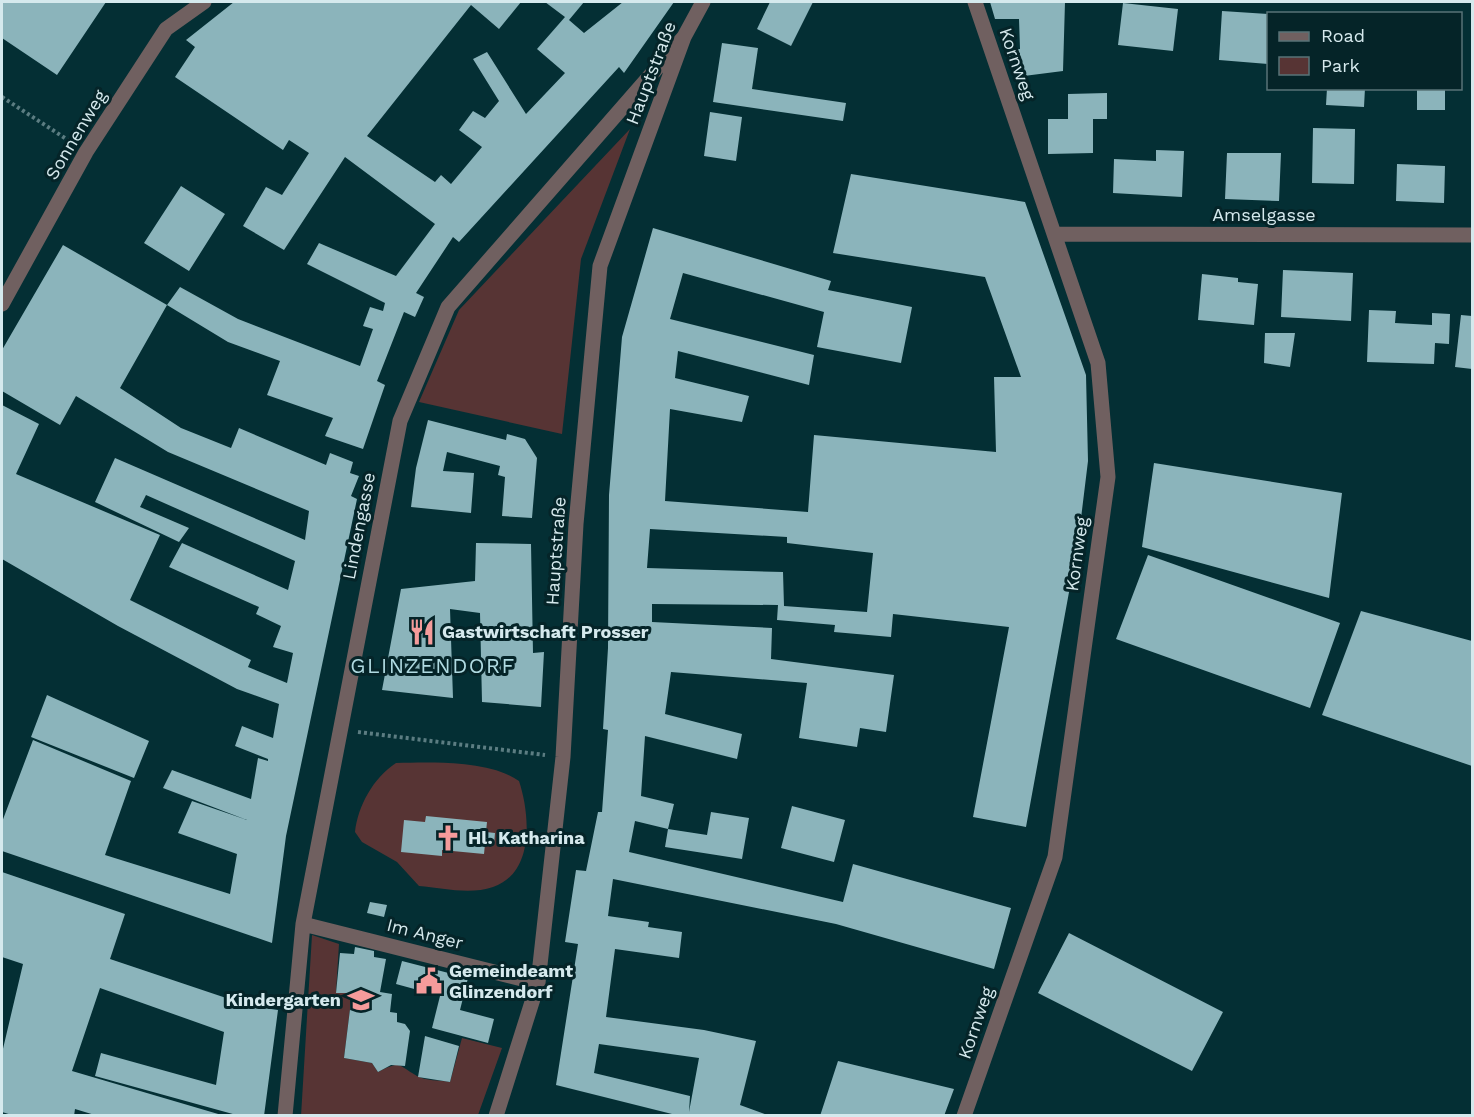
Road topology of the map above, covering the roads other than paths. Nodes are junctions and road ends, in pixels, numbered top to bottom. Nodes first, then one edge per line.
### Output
1 (204, 2) edge
2 (703, 2) edge
3 (975, 2) edge
4 (684, 37) junction
5 (1055, 234) junction
6 (1473, 235) edge
7 (2, 304) edge
8 (303, 924) junction
9 (538, 983) junction
10 (285, 1116) edge
11 (496, 1116) edge
12 (964, 1116) edge

1 - 7 street, Sonnenweg
2 - 4 street, Hauptstraße
3 - 5 street, Kornweg
4 - 8 street, Lindengasse
4 - 9 street, Hauptstraße
5 - 6 street, Amselgasse
5 - 12 street, Kornweg
8 - 9 street, Im Anger
8 - 10 street, Lindengasse
9 - 11 street, Hauptstraße

